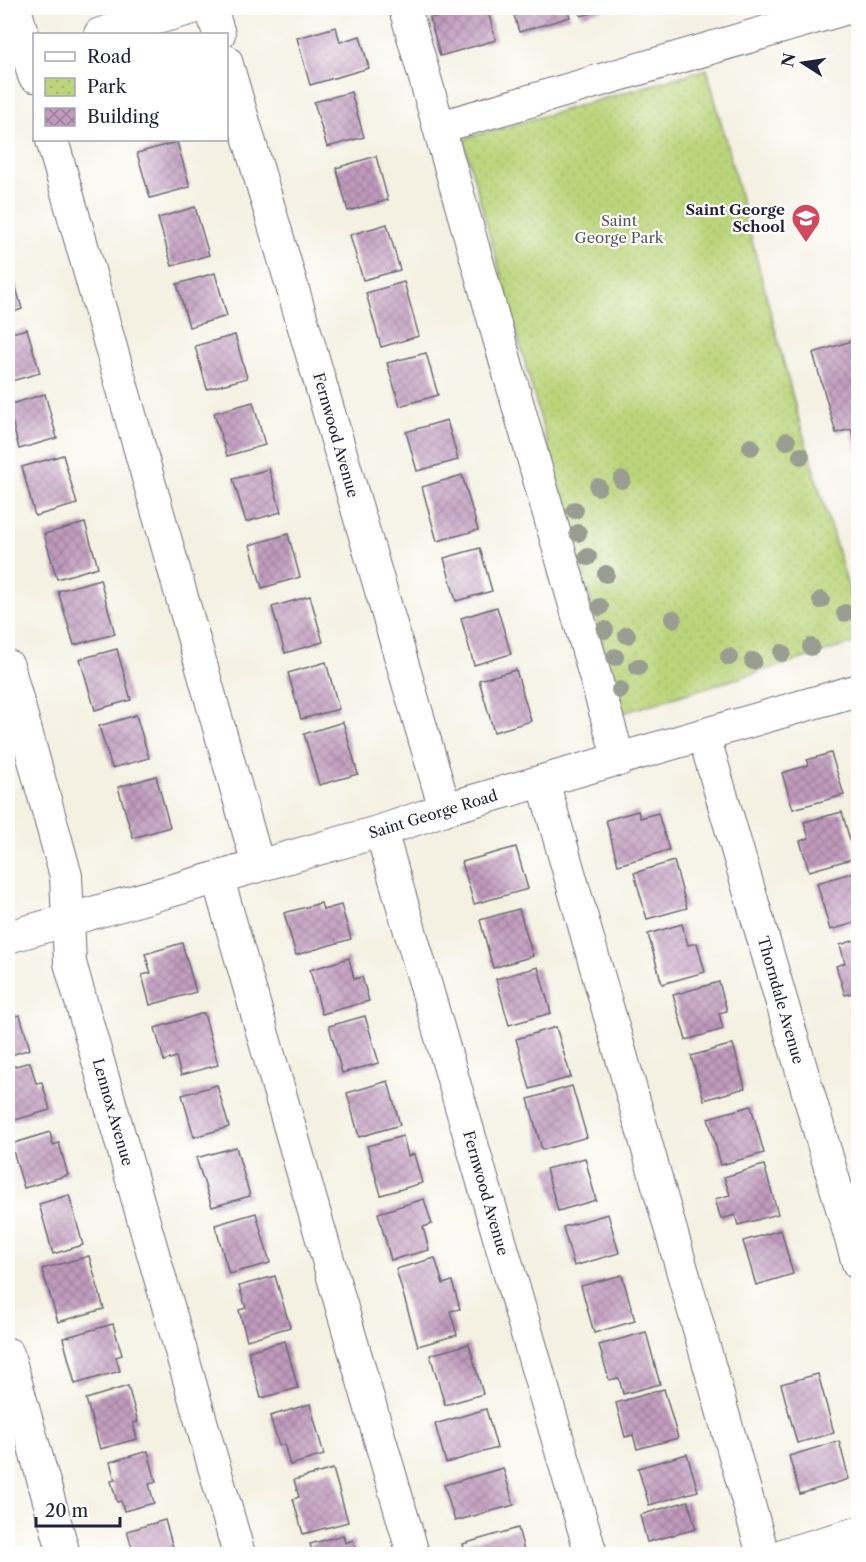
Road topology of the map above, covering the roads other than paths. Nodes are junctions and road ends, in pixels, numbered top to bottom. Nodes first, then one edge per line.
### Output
1 (15, 8) edge
2 (193, 8) edge
3 (211, 8) edge
4 (405, 8) edge
5 (848, 8) edge
6 (801, 14) edge
7 (104, 33) edge
8 (219, 33) edge
9 (26, 62) edge
10 (228, 68) edge
11 (440, 127) junction
12 (52, 141) edge
13 (8, 666) edge
14 (858, 690) edge
15 (704, 736) junction
16 (619, 760) junction
17 (543, 781) junction
18 (445, 809) junction
19 (381, 831) junction
20 (258, 865) junction
21 (218, 879) junction
22 (68, 921) junction
23 (8, 937) edge
24 (858, 1263) edge
25 (8, 1354) edge
26 (858, 1533) edge
27 (64, 1554) edge
28 (239, 1554) edge
29 (412, 1554) edge
30 (591, 1554) edge
31 (763, 1554) edge
32 (785, 1554) edge

1 - 9 street
2 - 7 street
3 - 8 street
4 - 11 street
5 - 6 street
6 - 11 street
10 - 18 street, Fernwood Avenue
11 - 16 street
12 - 20 street
13 - 22 street, Lennox Avenue
14 - 15 street, Saint George Road
15 - 16 street, Saint George Road
15 - 24 street, Thorndale Avenue
16 - 17 street, Saint George Road
17 - 18 street, Saint George Road
17 - 31 street
18 - 19 street, Saint George Road
19 - 20 street, Saint George Road
19 - 30 street, Fernwood Avenue
20 - 21 street, Saint George Road
21 - 22 street, Saint George Road
21 - 29 street
22 - 23 street, Saint George Road
22 - 28 street, Lennox Avenue
25 - 27 street
26 - 32 street

